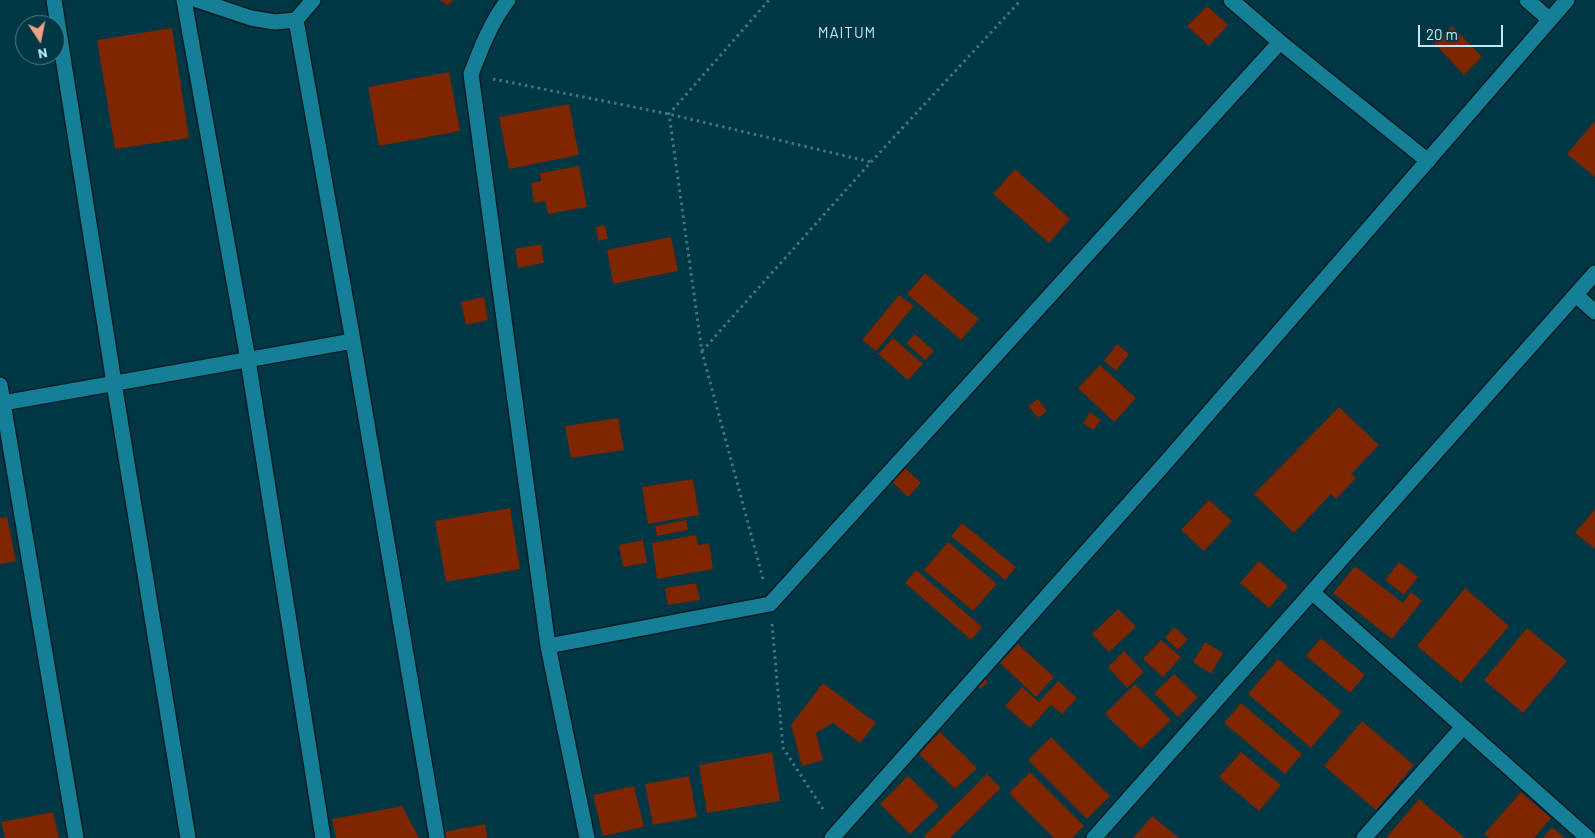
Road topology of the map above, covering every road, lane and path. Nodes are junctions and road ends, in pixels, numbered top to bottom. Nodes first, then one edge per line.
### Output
1 (54, 0) edge
2 (184, 0) edge
3 (197, 0) edge
4 (313, 0) edge
5 (508, 0) edge
6 (770, 0) edge
7 (1021, 0) edge
8 (1231, 0) edge
9 (1527, 0) edge
10 (1566, 0) edge
11 (1549, 19) junction
12 (296, 20) junction
13 (1280, 42) junction
14 (471, 74) junction
15 (669, 114) junction
16 (1428, 161) junction
17 (871, 162) junction
18 (1595, 273) edge
19 (1576, 295) junction
20 (1595, 312) edge
21 (353, 341) junction
22 (702, 352) junction
23 (248, 360) junction
24 (114, 383) junction
25 (0, 385) edge
26 (3, 403) junction
27 (1312, 592) junction
28 (770, 604) junction
29 (548, 646) junction
30 (1462, 728) junction
31 (835, 835) edge
32 (76, 838) edge
33 (188, 838) edge
34 (323, 838) edge
35 (437, 838) edge
36 (587, 838) edge
37 (1094, 838) edge
38 (1364, 838) edge
39 (1588, 838) edge

1 - 24 street
2 - 23 street
3 - 12 street
4 - 12 street
5 - 14 street
6 - 15 path
7 - 17 path
8 - 13 street
9 - 11 street
10 - 11 street
11 - 16 street
12 - 21 street
13 - 16 street
13 - 28 street
14 - 15 path
14 - 29 street
15 - 17 path
15 - 22 path
16 - 31 street
17 - 22 path
18 - 19 street
19 - 20 street
19 - 27 street
21 - 23 street
21 - 35 street
22 - 28 path
23 - 24 street
23 - 34 street
24 - 26 street
24 - 33 street
25 - 26 street
26 - 32 street
27 - 30 street
27 - 37 street
28 - 29 street
28 - 31 path
29 - 36 street
30 - 38 street
30 - 39 street

